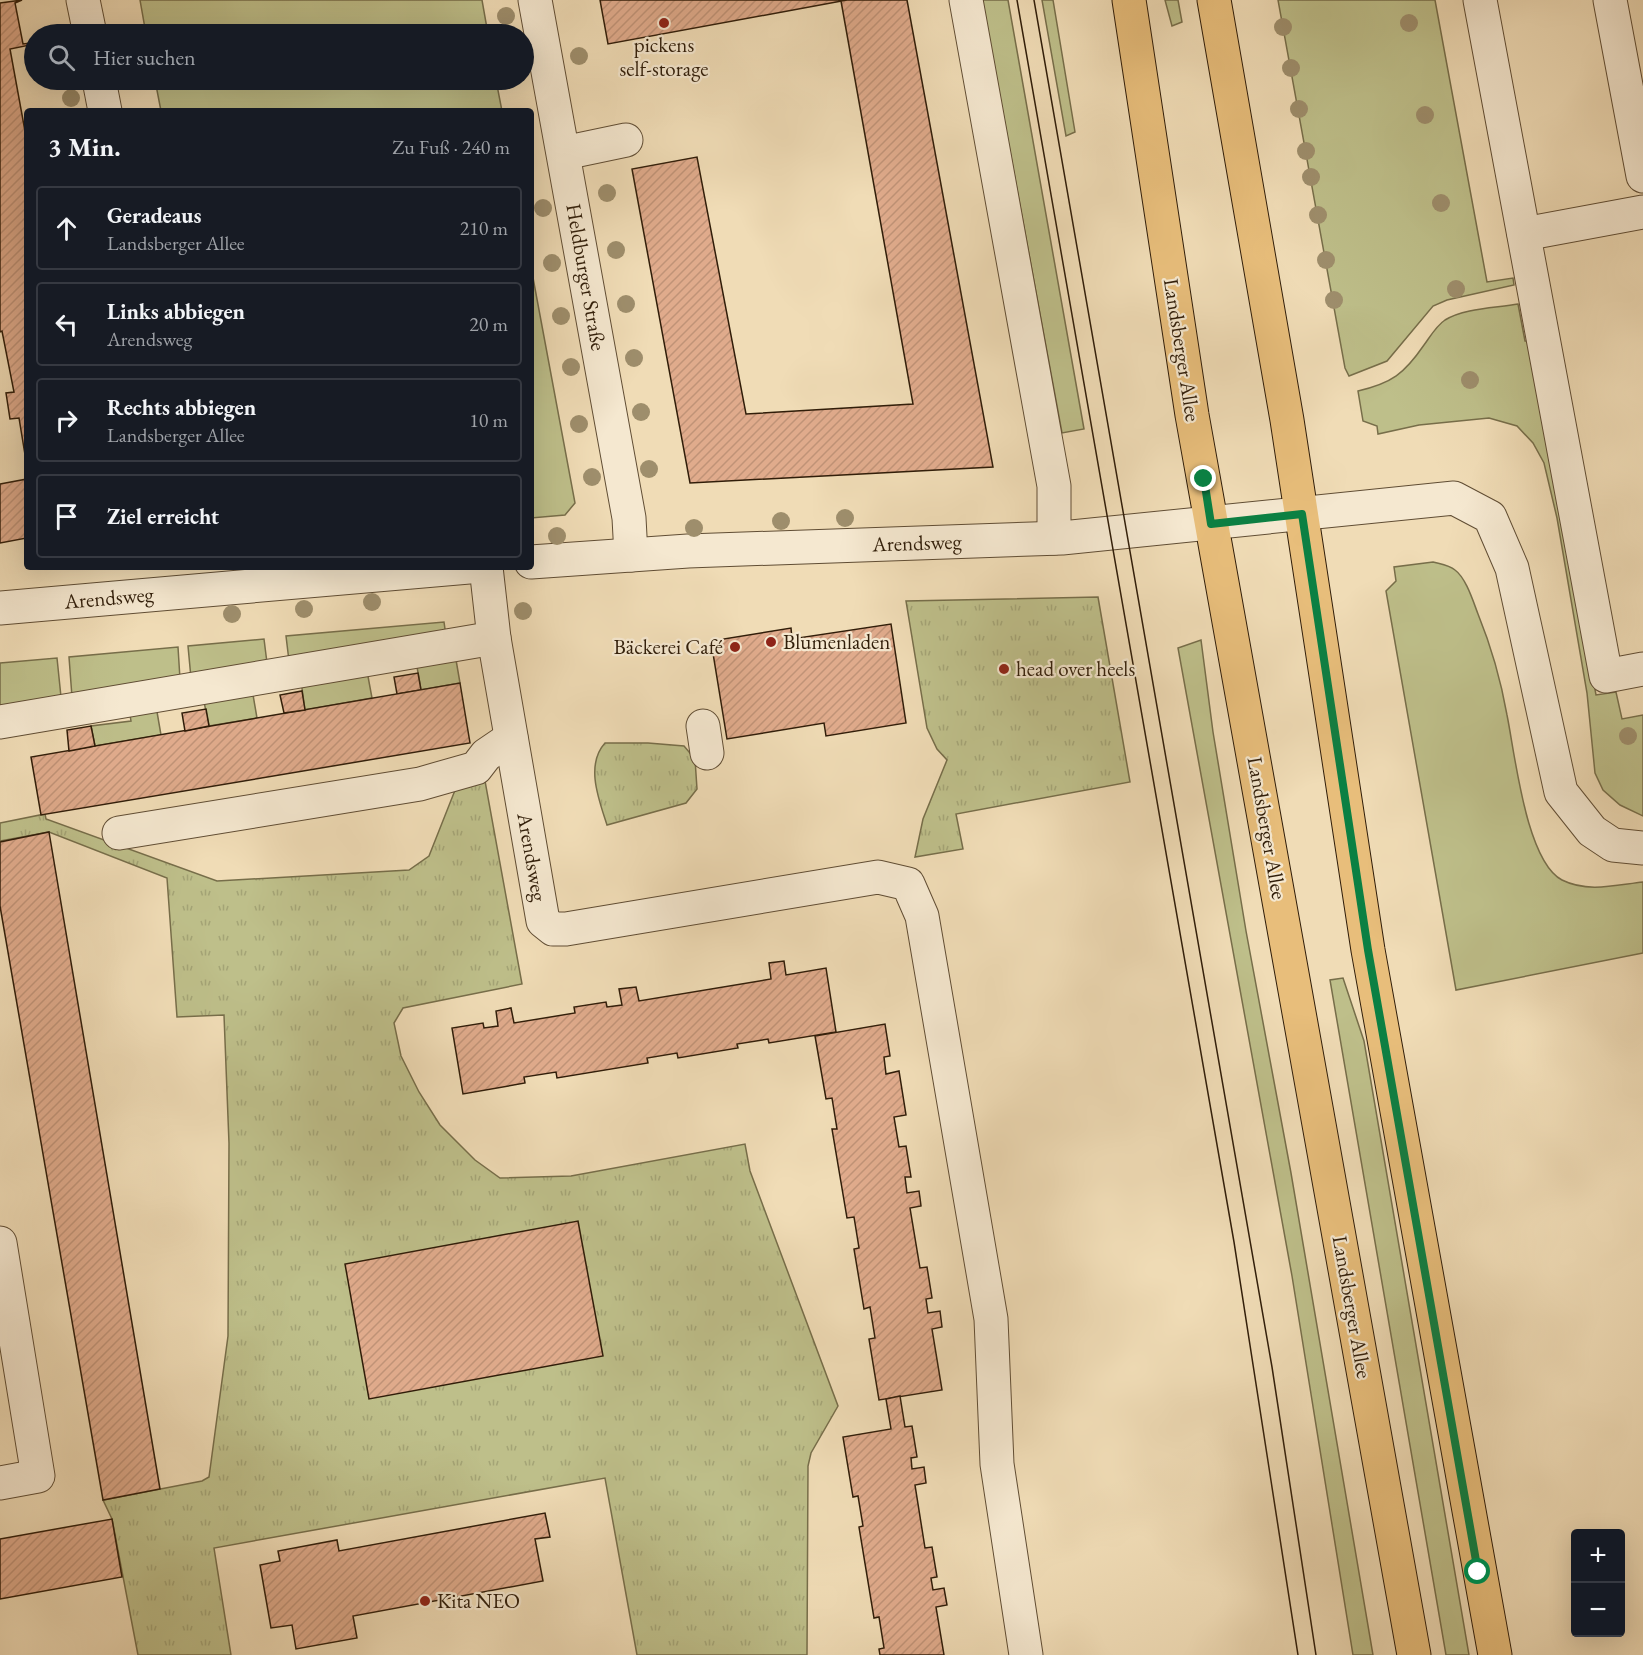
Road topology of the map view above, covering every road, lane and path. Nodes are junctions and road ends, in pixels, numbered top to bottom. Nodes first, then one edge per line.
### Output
1 (83, 0) edge
2 (535, 0) edge
3 (966, 0) edge
4 (1129, 0) edge
5 (1214, 0) edge
6 (1480, 0) edge
7 (1610, 0) edge
8 (88, 24) edge
9 (101, 90) edge
10 (104, 108) edge
11 (626, 140) dead end
12 (564, 153) junction
13 (1643, 176) edge
14 (1643, 212) edge
15 (1524, 234) junction
16 (1302, 514) junction
17 (1211, 524) junction
18 (1054, 538) junction
19 (631, 555) junction
20 (534, 562) edge
21 (400, 570) edge
22 (486, 570) edge
23 (195, 579) edge
24 (0, 608) edge
25 (494, 638) junction
26 (1643, 669) edge
27 (0, 722) edge
28 (511, 738) junction
29 (119, 833) dead end
30 (1643, 848) edge
31 (0, 1243) edge
32 (0, 1483) edge
33 (1026, 1655) edge
34 (1414, 1655) edge
35 (1495, 1655) edge

1 - 8 street
2 - 12 street, Heldburger Straße
3 - 18 street
4 - 17 main road, Landsberger Allee
5 - 16 main road
6 - 15 street
7 - 13 street
9 - 10 street
11 - 12 street
12 - 19 street, Heldburger Straße
14 - 15 street
15 - 26 street
16 - 17 street, Arendsweg
16 - 30 street, Arendsweg
16 - 35 main road
17 - 18 street, Arendsweg
17 - 34 main road, Landsberger Allee
18 - 19 street, Arendsweg
19 - 20 street, Arendsweg
21 - 23 street, Arendsweg
22 - 25 street, Arendsweg
23 - 24 street, Arendsweg
25 - 27 street
25 - 28 street, Arendsweg
28 - 29 street
28 - 33 street, Arendsweg
31 - 32 street

